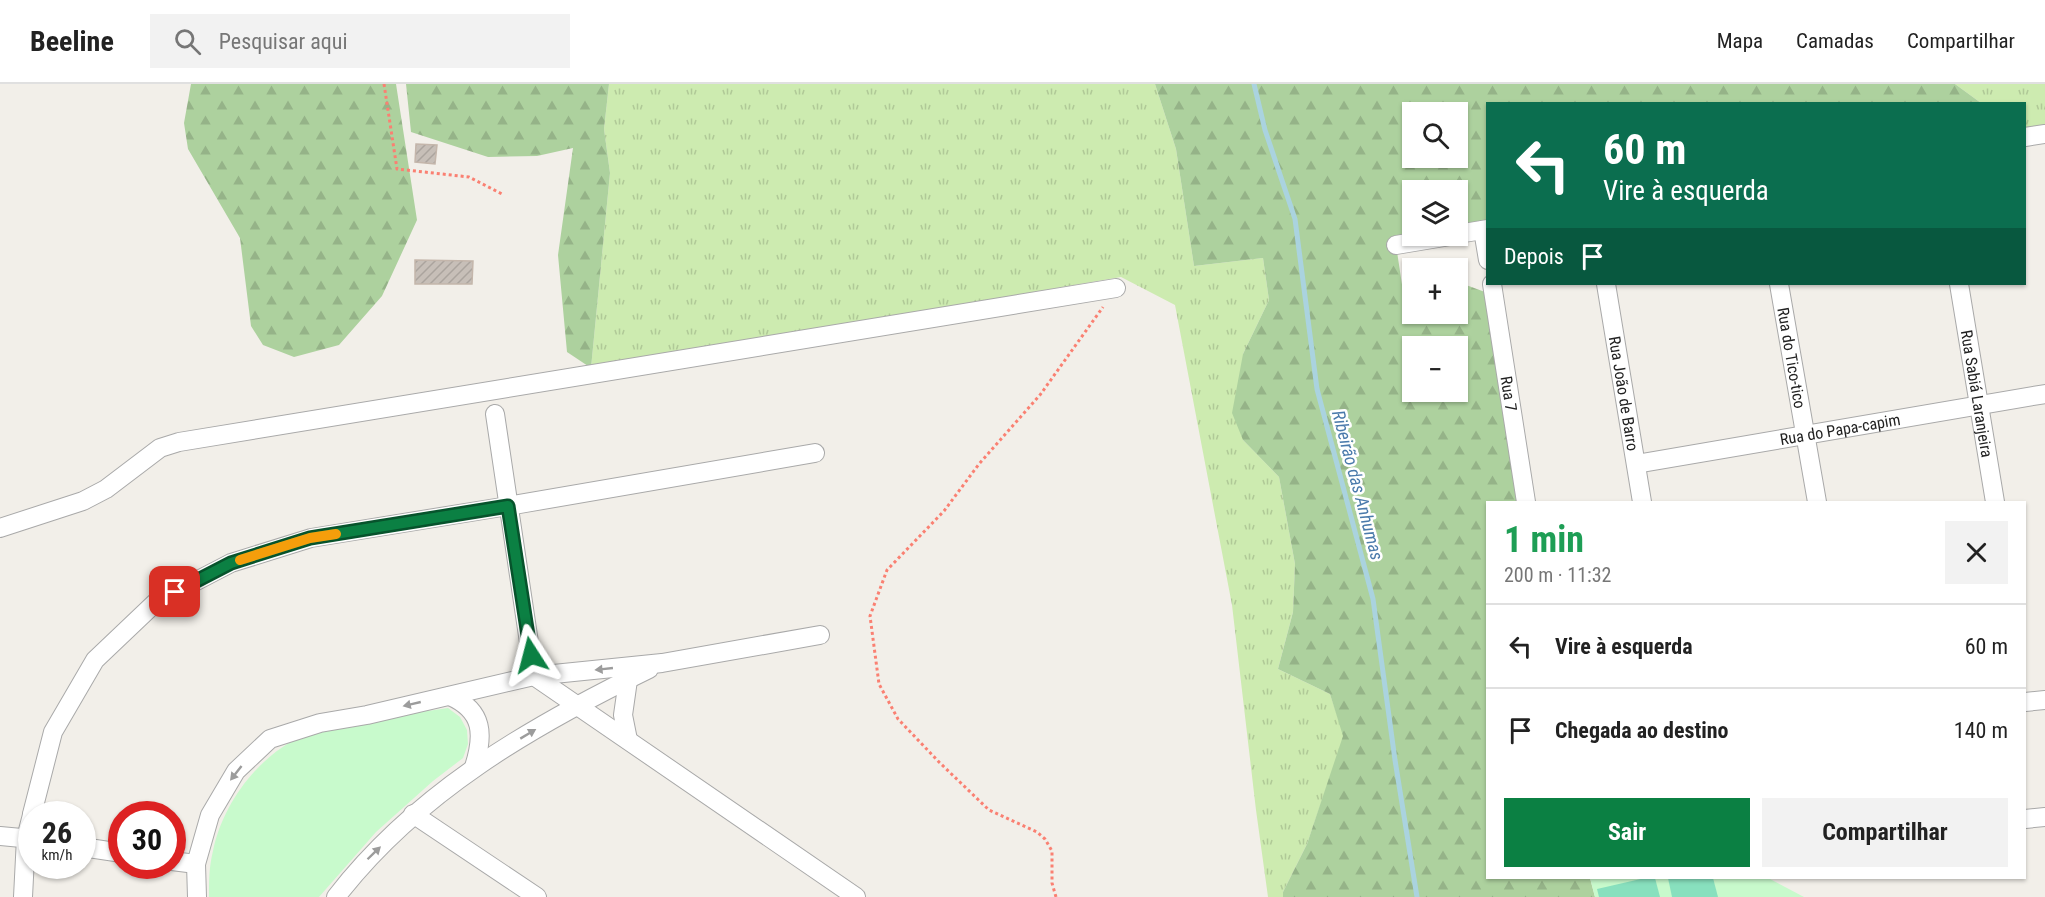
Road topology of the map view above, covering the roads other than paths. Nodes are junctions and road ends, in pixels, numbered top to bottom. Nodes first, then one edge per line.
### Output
1 (2045, 134) edge
2 (2026, 137) edge
3 (1486, 230) edge
4 (1468, 233) edge
5 (1402, 244) edge
6 (1396, 245) dead end
7 (1492, 285) edge
8 (1606, 285) edge
9 (1779, 285) edge
10 (1959, 285) edge
11 (1116, 288) road end
12 (2045, 394) edge
13 (1979, 406) junction
14 (495, 414) dead end
15 (1806, 436) junction
16 (815, 453) dead end
17 (1636, 464) junction
18 (1526, 501) edge
19 (1642, 501) edge
20 (1817, 501) edge
21 (1995, 501) edge
22 (508, 506) junction
23 (27, 518) junction
24 (0, 528) edge
25 (0, 544) edge
26 (820, 635) dead end
27 (662, 663) junction
28 (534, 676) junction
29 (628, 680) junction
30 (450, 696) junction
31 (2045, 700) edge
32 (2026, 702) edge
33 (577, 705) junction
34 (628, 740) junction
35 (474, 767) junction
36 (36, 801) edge
37 (413, 814) junction
38 (2045, 817) edge
39 (2026, 819) edge
40 (0, 836) edge
41 (18, 838) edge
42 (186, 863) edge
43 (196, 864) junction
44 (25, 879) edge
45 (23, 897) edge
46 (197, 897) edge
47 (336, 897) edge
48 (537, 897) edge
49 (856, 897) edge

1 - 2 street
3 - 4 street
5 - 6 street
7 - 18 street, Rua 7
8 - 17 street, Rua João de Barro
9 - 15 street, Rua do Tico-tico
10 - 13 street, Rua Sabiá Laranjeira
11 - 23 street
12 - 13 street, Rua do Papa-capim
13 - 15 street, Rua do Papa-capim
13 - 21 street, Rua Sabiá Laranjeira
14 - 22 street
15 - 17 street, Rua do Papa-capim
15 - 20 street, Rua do Tico-tico
16 - 22 street
17 - 19 street, Rua João de Barro
22 - 28 street
22 - 36 street
23 - 24 street
23 - 25 street
26 - 27 street
27 -> 28 street
27 - 29 street
28 - 30 street
28 - 33 street
29 - 33 street
29 - 34 street
30 - 35 street
30 -> 43 street
31 - 32 street
33 - 34 street
35 -> 33 street
34 - 49 street
35 - 37 street
47 -> 37 street
37 - 48 street
38 - 39 street
40 - 41 street
42 - 43 street
43 - 46 street
44 - 45 street

